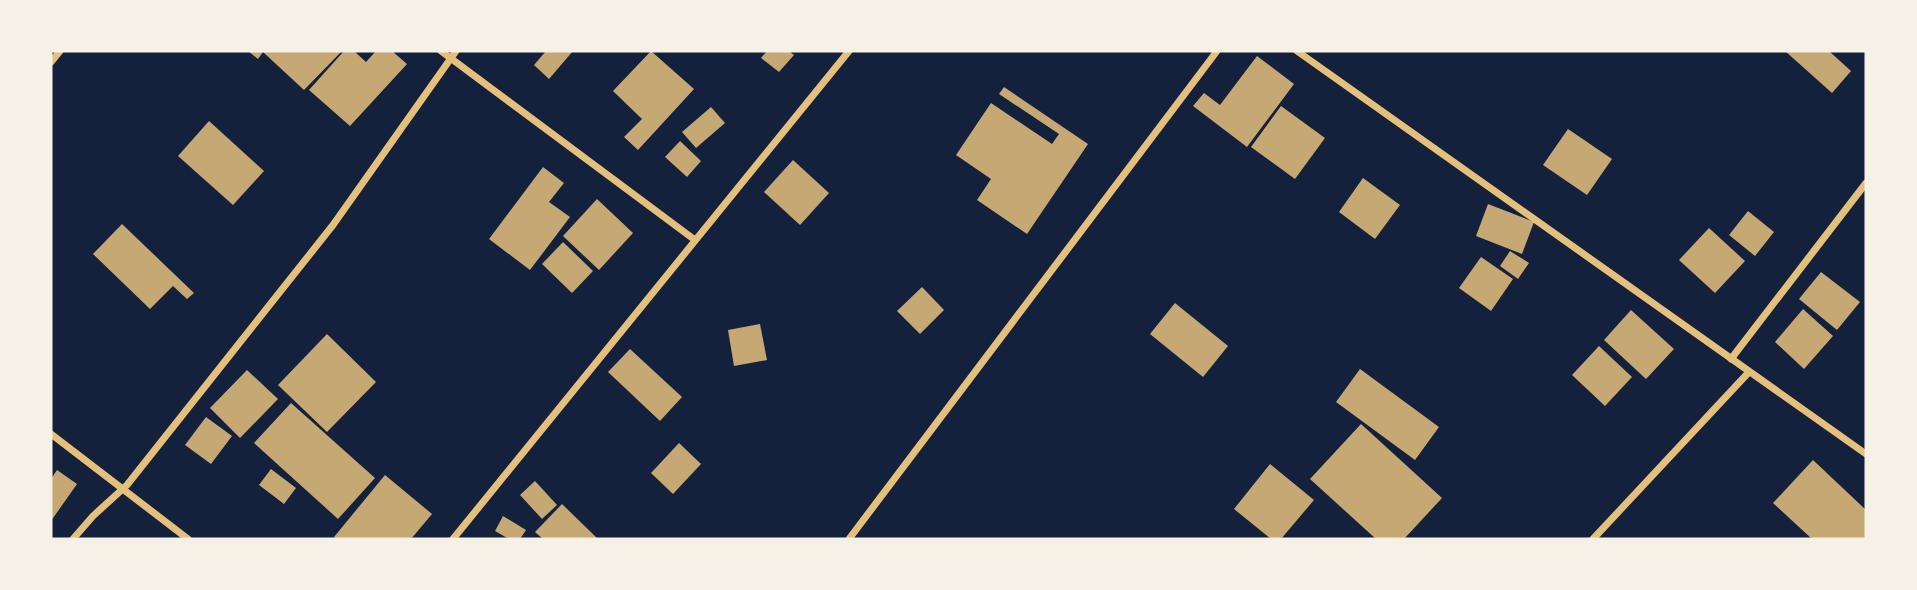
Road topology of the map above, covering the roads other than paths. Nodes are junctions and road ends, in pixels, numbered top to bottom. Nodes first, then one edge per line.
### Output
1 (60, 51) edge
2 (441, 51) edge
3 (849, 51) edge
4 (1217, 51) edge
5 (1297, 51) edge
6 (453, 55) edge
7 (51, 62) edge
8 (1866, 183) edge
9 (695, 240) junction
10 (1731, 359) junction
11 (1749, 372) junction
12 (51, 434) edge
13 (1866, 454) edge
14 (123, 489) junction
15 (73, 539) edge
16 (188, 539) edge
17 (453, 539) edge
18 (849, 539) edge
19 (1593, 539) edge

1 - 7 street
2 - 6 street
3 - 9 street
4 - 18 street
5 - 10 street
6 - 9 street
6 - 14 street
8 - 10 street
9 - 17 street
10 - 11 street
11 - 13 street
11 - 19 street
12 - 14 street
14 - 15 street
14 - 16 street

